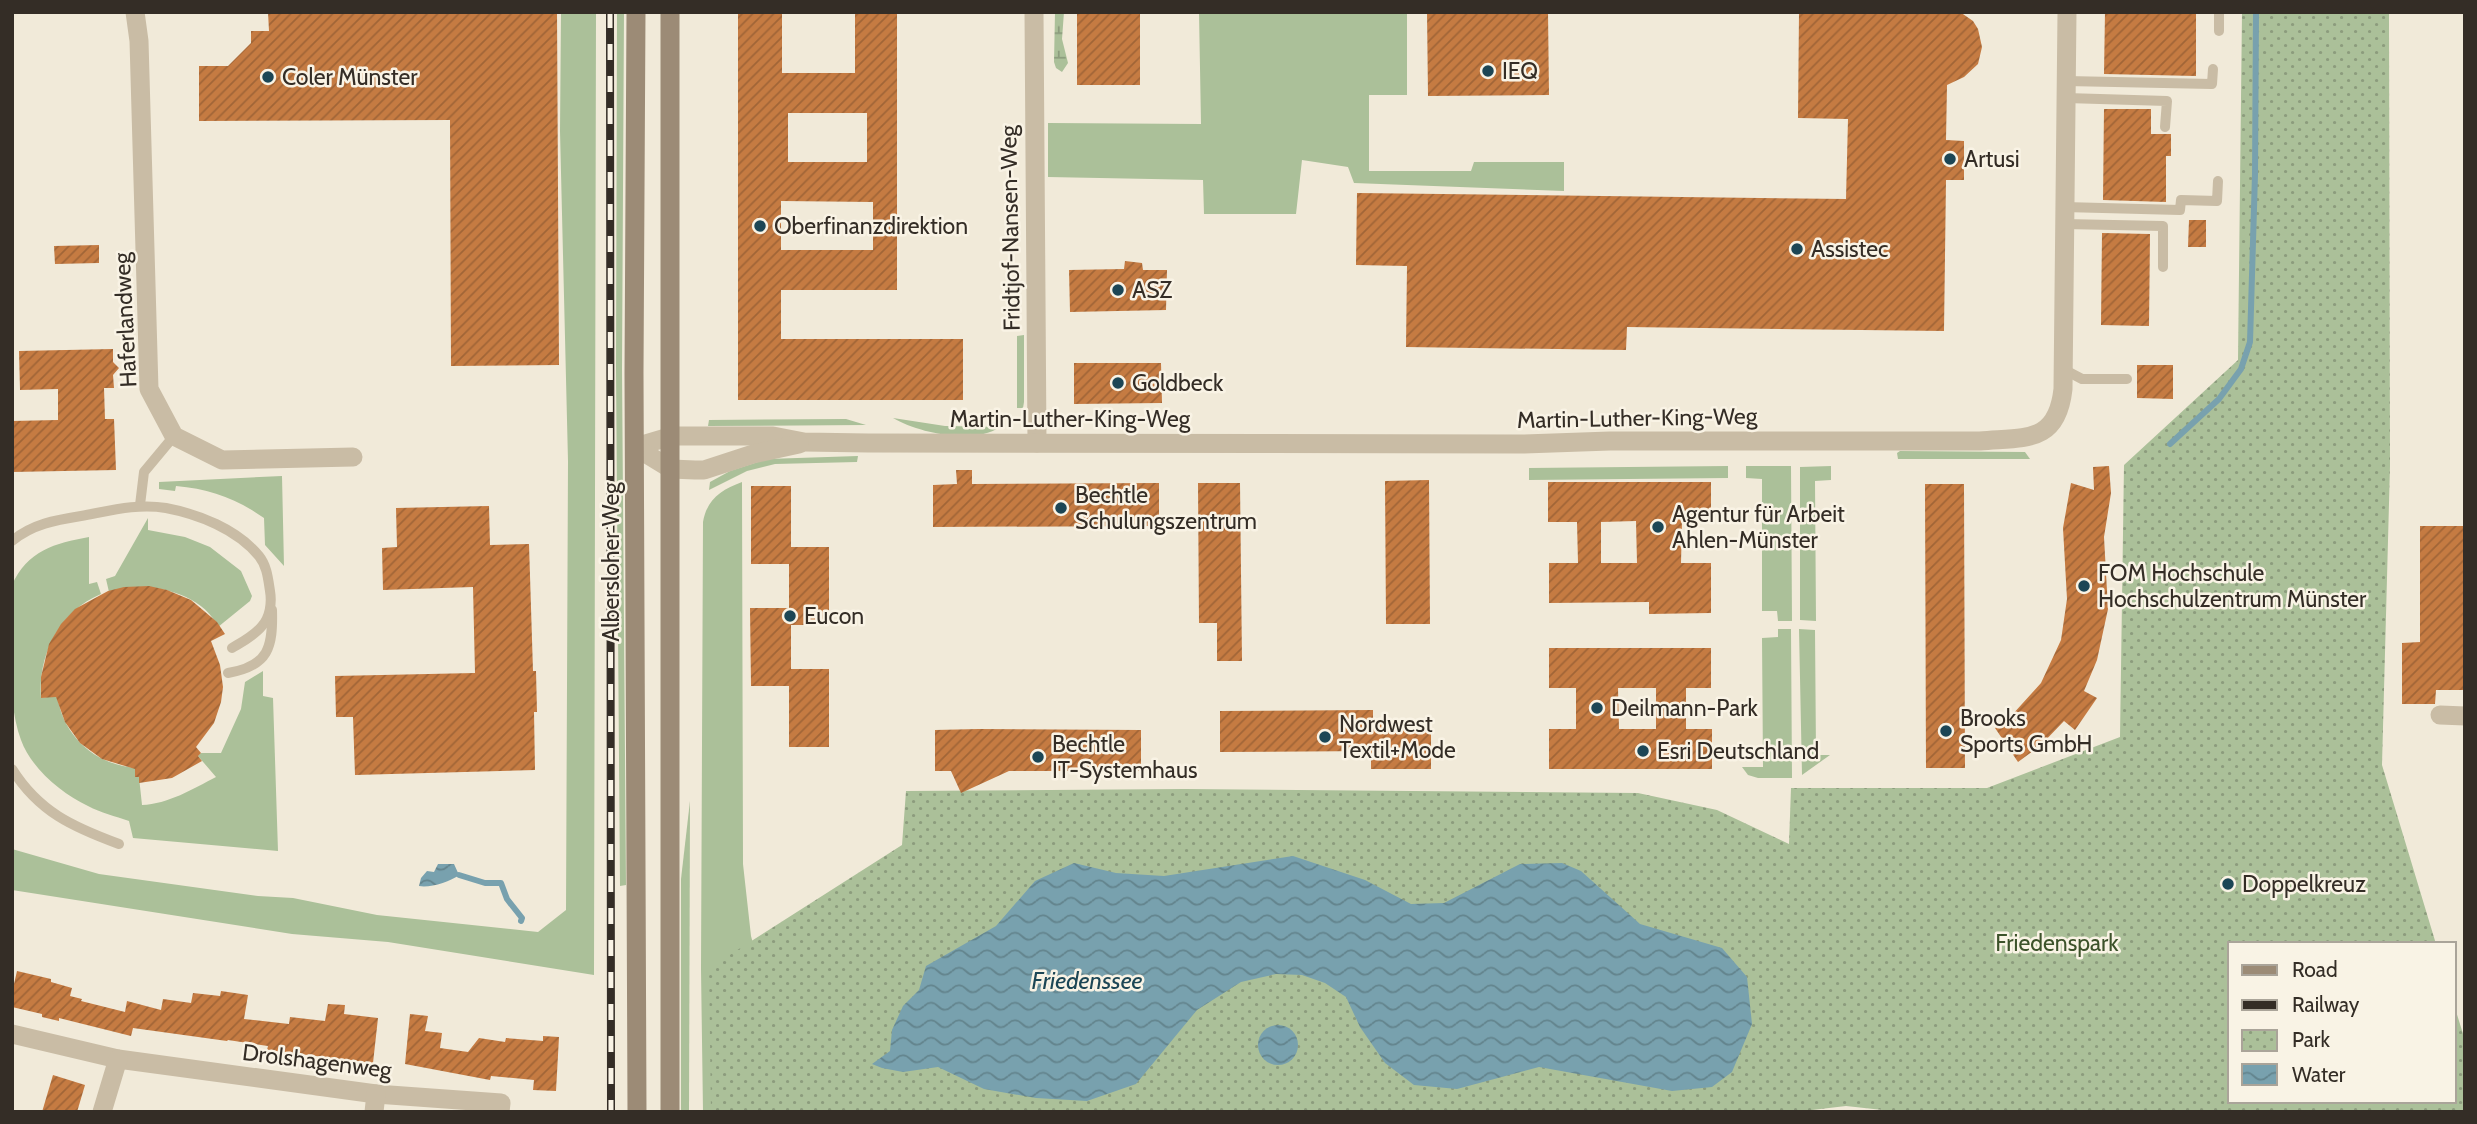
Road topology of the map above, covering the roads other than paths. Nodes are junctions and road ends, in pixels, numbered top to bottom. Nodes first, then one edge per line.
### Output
1 (135, 12) edge
2 (636, 12) edge
3 (670, 12) edge
4 (1034, 12) edge
5 (2067, 12) edge
6 (2219, 12) edge
7 (2218, 31) dead end
8 (2213, 69) dead end
9 (2066, 90) junction
10 (2165, 127) dead end
11 (2218, 181) dead end
12 (2064, 216) junction
13 (2163, 267) dead end
14 (2063, 369) junction
15 (2127, 379) dead end
16 (174, 436) junction
17 (672, 436) junction
18 (804, 442) junction
19 (1037, 443) junction
20 (635, 447) junction
21 (353, 457) dead end
22 (671, 469) junction
23 (140, 505) junction
24 (12, 541) edge
25 (271, 597) junction
26 (232, 649) dead end
27 (228, 673) dead end
28 (2440, 715) dead end
29 (2465, 716) edge
30 (12, 769) edge
31 (119, 844) dead end
32 (12, 1034) edge
33 (118, 1059) junction
34 (375, 1103) edge
35 (102, 1112) edge
36 (500, 1112) edge
37 (637, 1112) edge
38 (670, 1112) edge

1 - 16 street, Haferlandweg
2 - 20 main road, Albersloher Weg
3 - 17 main road
4 - 19 street, Fridtjof-Nansen-Weg
5 - 9 street, Martin-Luther-King-Weg
6 - 7 lane
8 - 9 lane
9 - 10 lane
9 - 12 street, Martin-Luther-King-Weg
11 - 12 lane
12 - 13 lane
12 - 14 street, Martin-Luther-King-Weg
14 - 15 lane
14 - 19 street, Martin-Luther-King-Weg
16 - 21 street
16 - 23 lane
17 - 18 street, Martin-Luther-King-Weg
17 - 20 street, Martin-Luther-King-Weg
17 - 22 main road
18 - 19 street, Martin-Luther-King-Weg
18 - 22 street, Martin-Luther-King-Weg
20 - 22 street
20 - 37 main road, Albersloher Weg
22 - 38 main road
23 - 24 lane
23 - 25 lane
25 - 26 lane
25 - 27 lane
28 - 29 street
30 - 31 lane
32 - 33 street, Drolshagenweg
33 - 34 street, Drolshagenweg
33 - 35 street
34 - 36 street, Drolshagenweg

